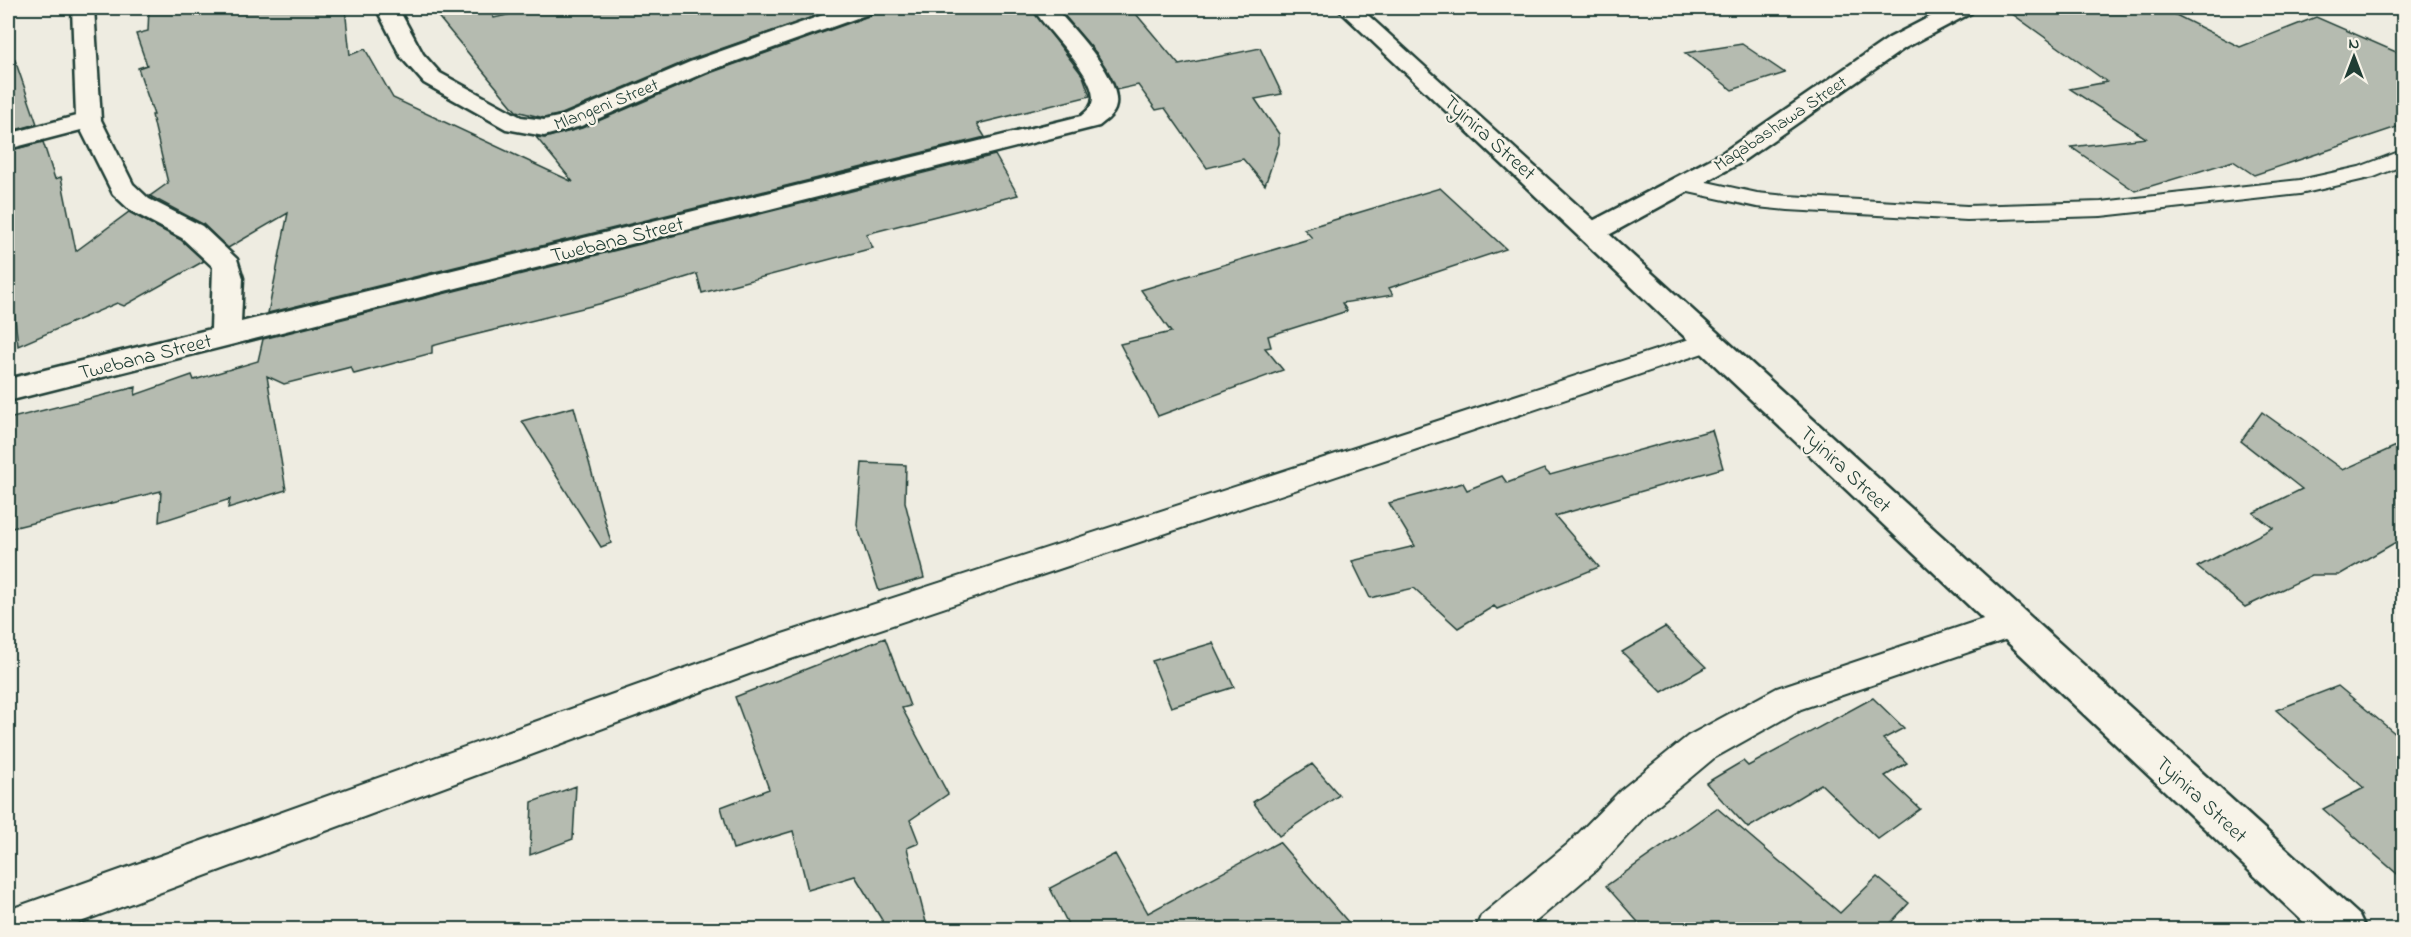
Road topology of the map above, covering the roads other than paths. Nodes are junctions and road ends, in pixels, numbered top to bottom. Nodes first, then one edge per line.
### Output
1 (83, 8) edge
2 (387, 8) edge
3 (863, 8) edge
4 (1044, 8) edge
5 (1348, 8) edge
6 (1963, 8) edge
7 (89, 120) junction
8 (8, 142) edge
9 (2403, 157) edge
10 (1684, 184) junction
11 (1593, 232) junction
12 (225, 336) junction
13 (1708, 342) junction
14 (8, 390) edge
15 (2013, 623) junction
16 (8, 929) edge
17 (1495, 930) edge
18 (2344, 930) edge

1 - 7 street
2 - 3 street, Mlangeni Street
4 - 12 street, Twebana Street
5 - 11 street, Tyinira Street
6 - 10 street, Maqabashawa Street
7 - 8 street
7 - 12 street
9 - 10 lane
10 - 11 street, Maqabashawa Street
11 - 13 street, Tyinira Street
12 - 14 street, Twebana Street
13 - 15 street, Tyinira Street
13 - 16 lane
15 - 17 lane
15 - 18 street, Tyinira Street

